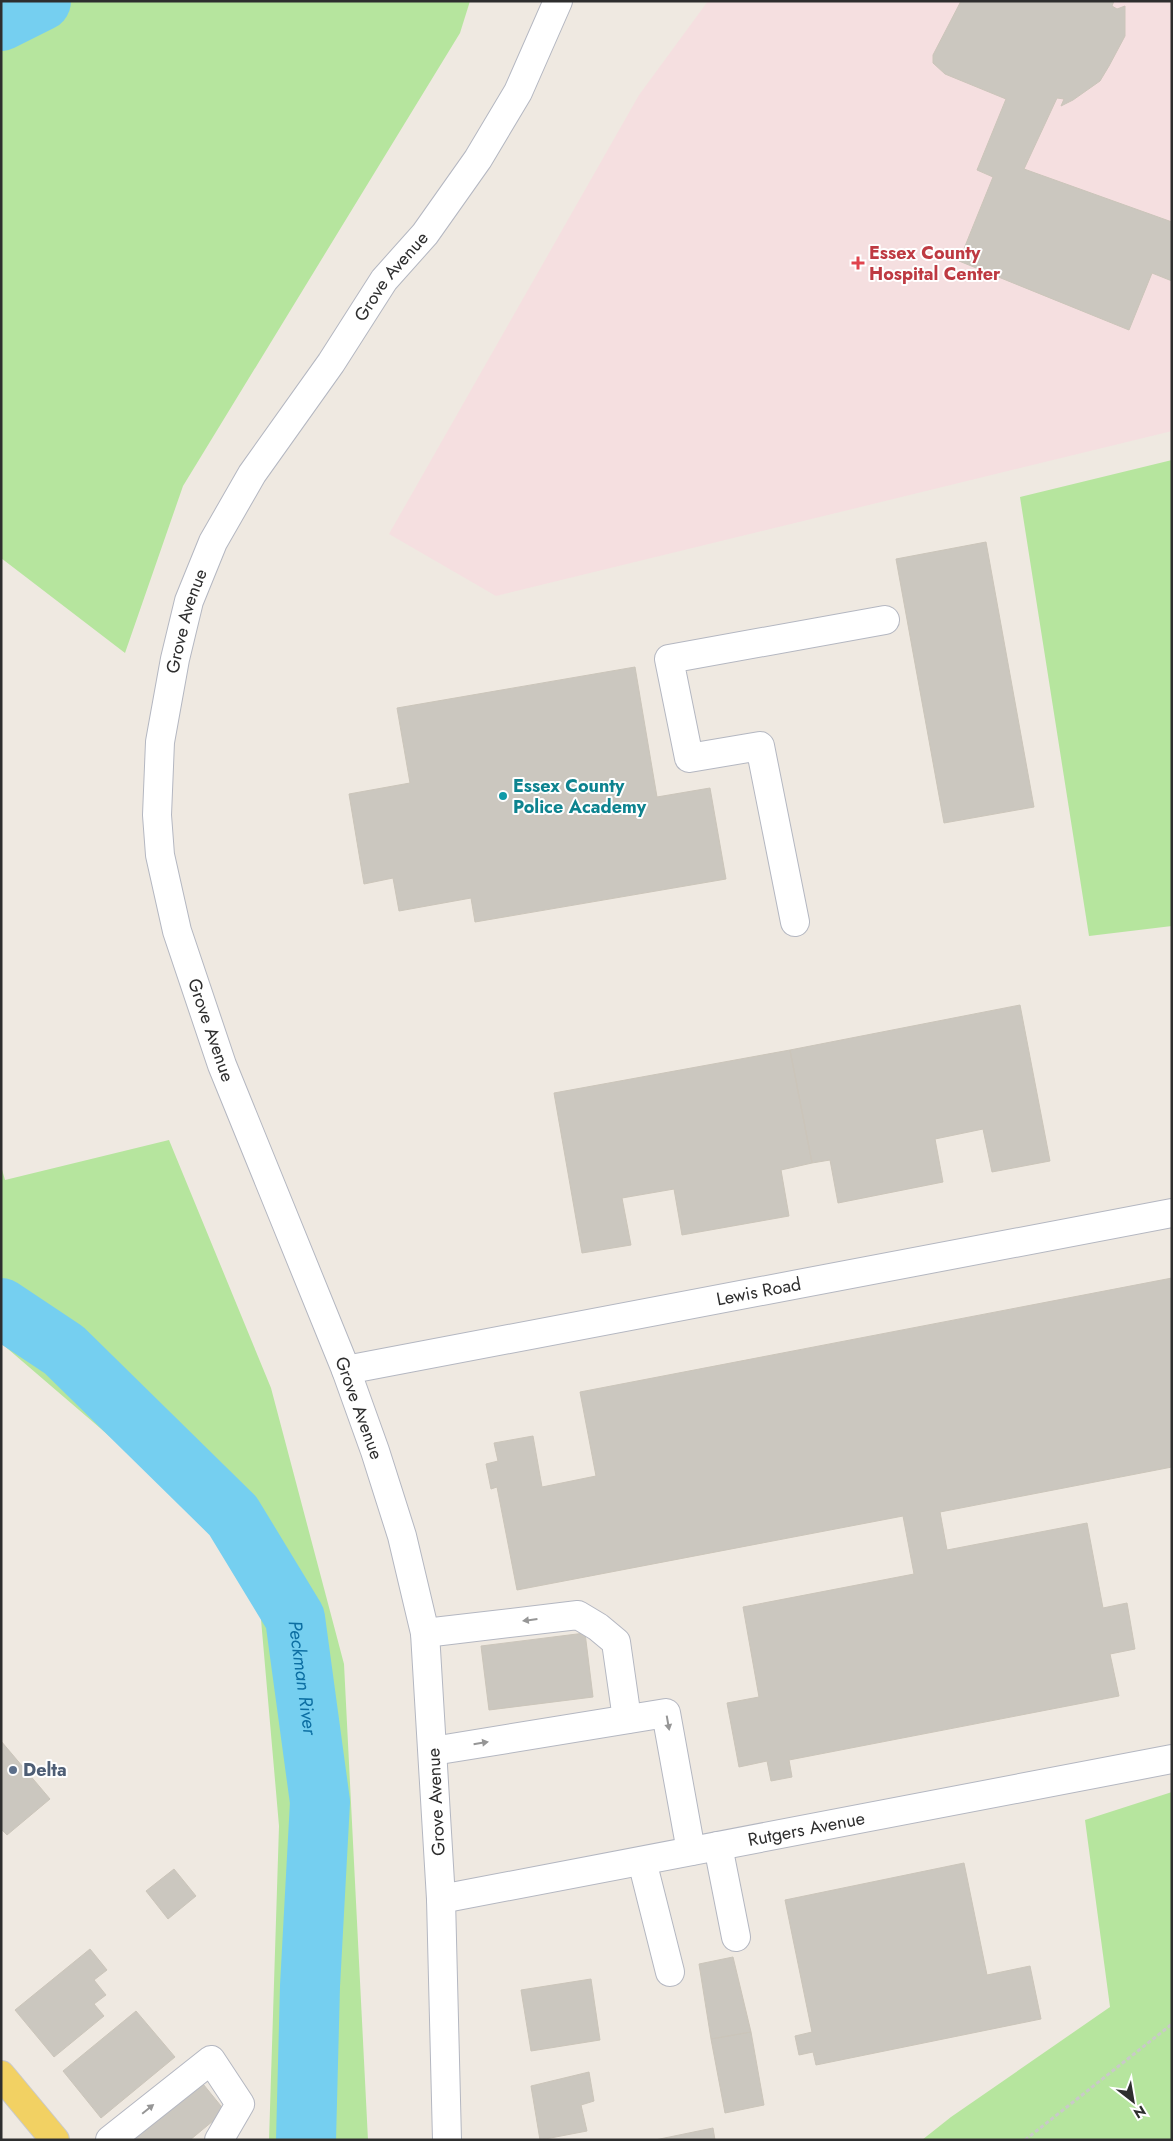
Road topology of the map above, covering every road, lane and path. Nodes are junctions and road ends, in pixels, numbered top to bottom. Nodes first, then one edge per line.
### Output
1 (558, 1) edge
2 (885, 620) dead end
3 (795, 922) dead end
4 (1172, 1213) edge
5 (346, 1370) junction
6 (425, 1633) junction
7 (627, 1719) junction
8 (433, 1751) junction
9 (1172, 1759) edge
10 (718, 1846) junction
11 (691, 1851) junction
12 (642, 1860) junction
13 (441, 1899) junction
14 (736, 1937) dead end
15 (670, 1972) dead end
16 (1172, 2024) edge
17 (1, 2075) edge
18 (55, 2140) edge
19 (110, 2140) edge
20 (219, 2140) edge
21 (447, 2140) edge
22 (1024, 2140) edge

1 - 5 street, Grove Avenue
2 - 3 street
4 - 5 street, Lewis Road
5 - 6 street, Grove Avenue
7 -> 6 street
6 - 8 street, Grove Avenue
8 -> 7 street
7 -> 11 street
8 - 13 street, Grove Avenue
9 - 10 street, Rutgers Avenue
10 - 11 street, Rutgers Avenue
10 - 14 street
11 - 12 street, Rutgers Avenue
12 - 13 street, Rutgers Avenue
12 - 15 street
13 - 21 street, Grove Avenue
16 - 22 path
17 - 18 main road
19 -> 20 street

